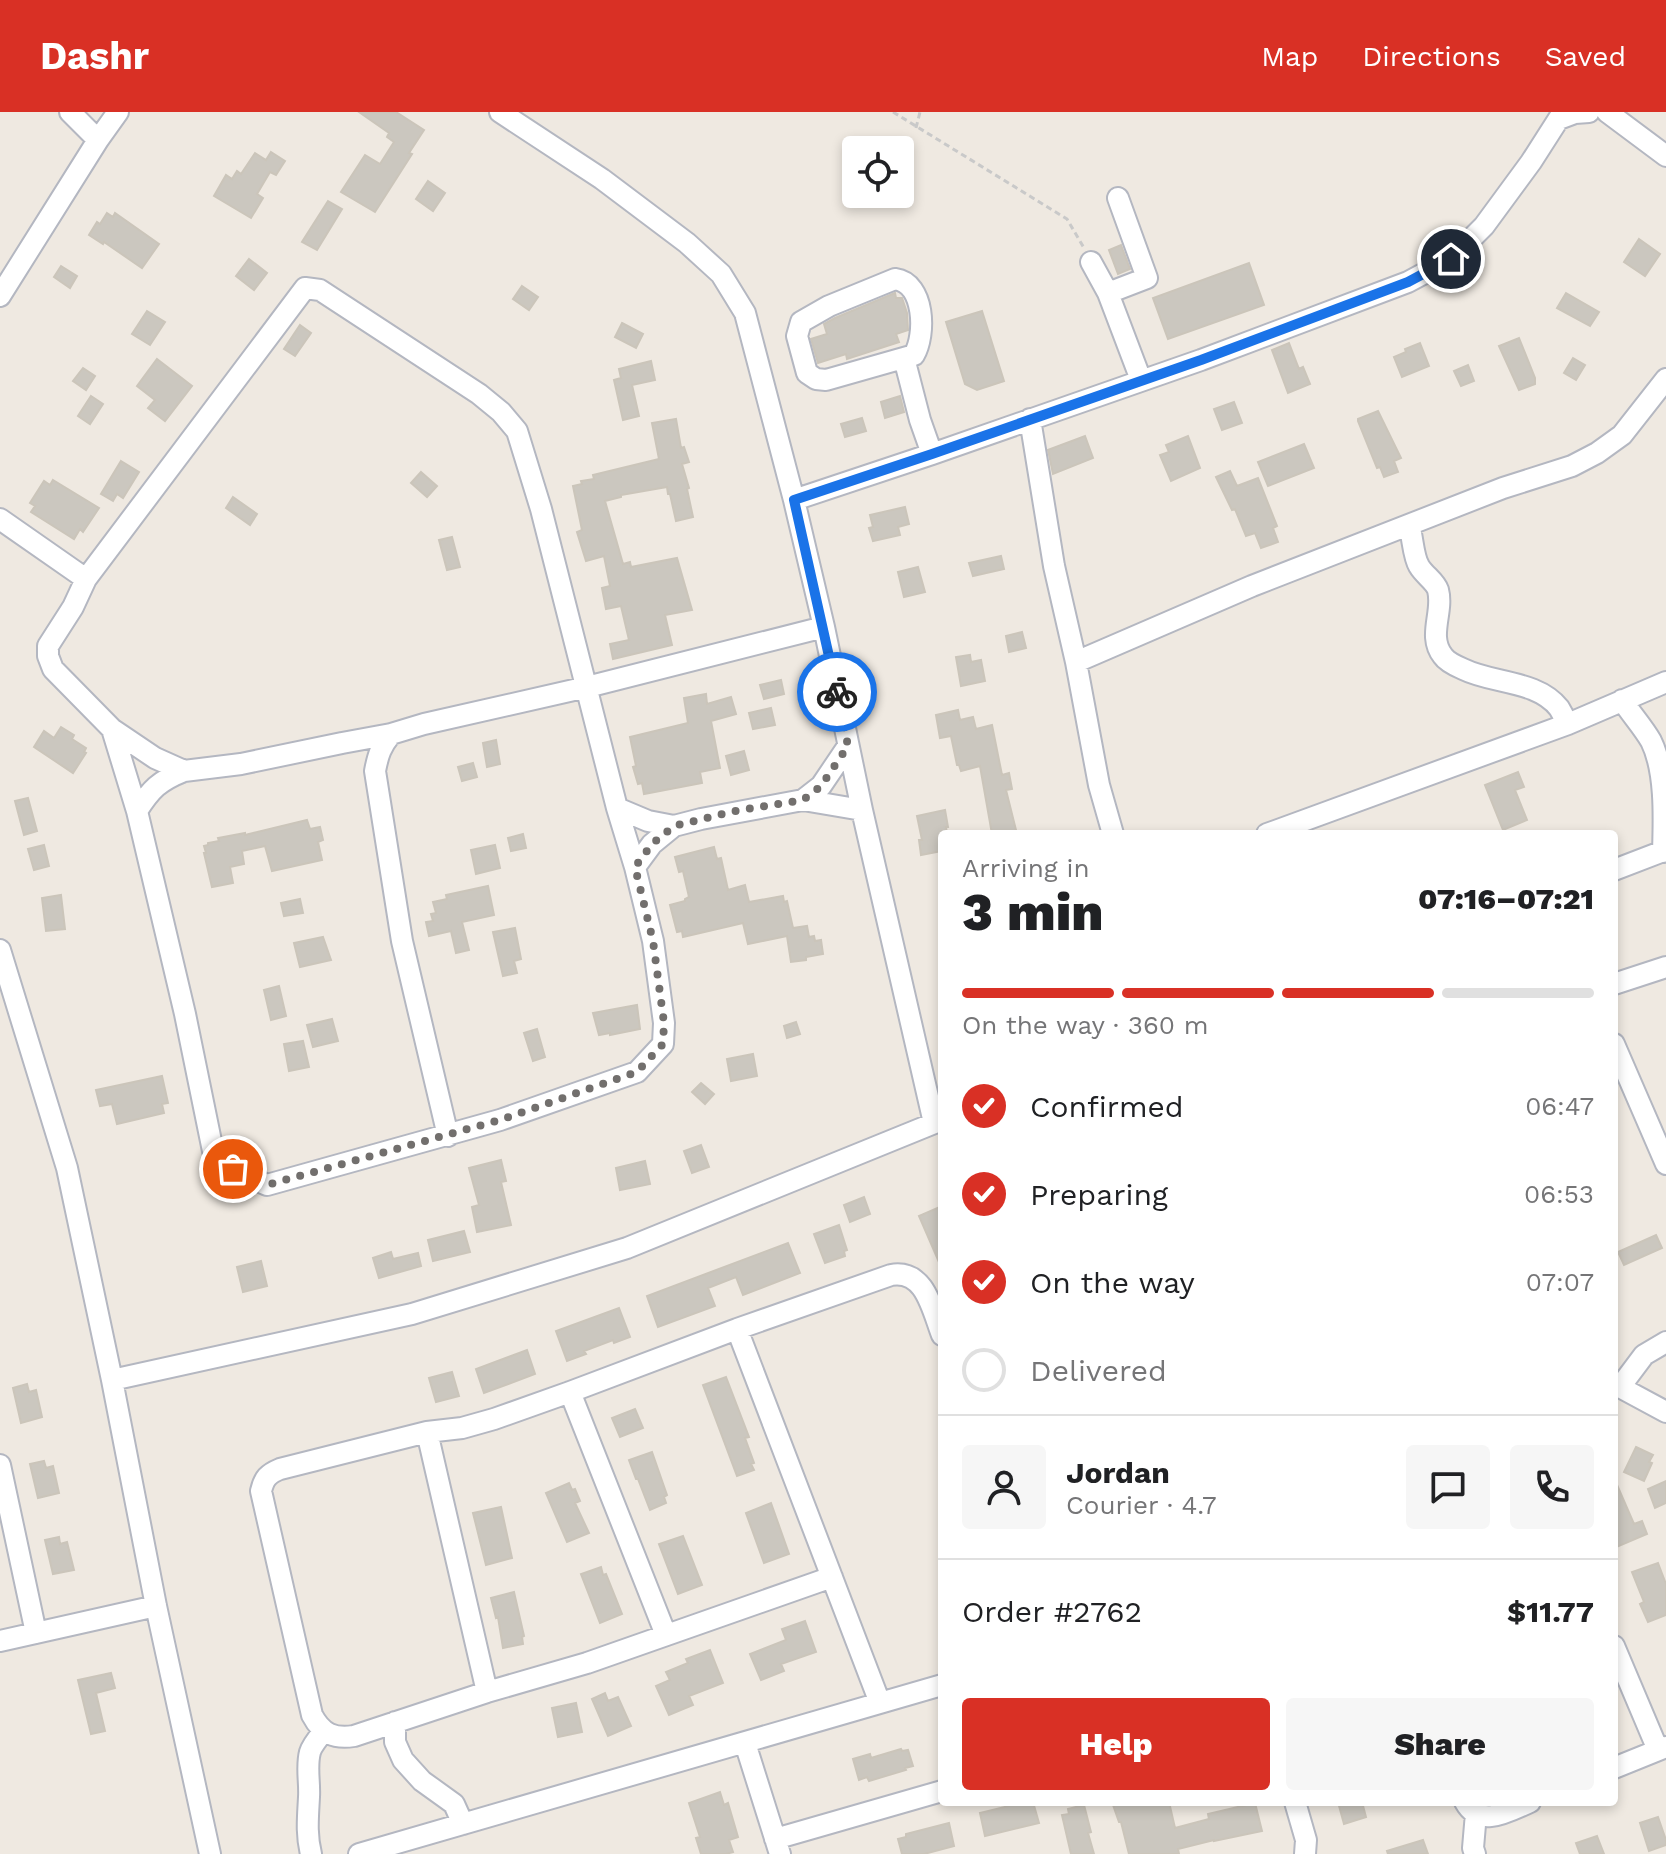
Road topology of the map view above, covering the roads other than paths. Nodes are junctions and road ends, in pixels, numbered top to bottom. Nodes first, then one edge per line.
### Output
1 (70, 112) edge
2 (118, 112) edge
3 (500, 112) edge
4 (1599, 113) edge
5 (1561, 115) edge
6 (98, 140) junction
7 (1666, 156) edge
8 (1118, 198) dead end
9 (1091, 262) road end
10 (1108, 293) junction
11 (0, 296) edge
12 (904, 358) junction
13 (1666, 379) edge
14 (1141, 380) junction
15 (1030, 419) junction
16 (932, 454) junction
17 (794, 500) junction
18 (0, 519) edge
19 (1409, 525) junction
20 (86, 579) junction
21 (824, 627) junction
22 (1076, 662) junction
23 (1666, 682) edge
24 (587, 687) junction
25 (1622, 700) junction
26 (1568, 724) junction
27 (112, 729) junction
28 (391, 734) junction
29 (342, 743) junction
30 (848, 746) junction
31 (184, 771) junction
32 (375, 771) junction
33 (803, 800) junction
34 (617, 808) junction
35 (862, 810) junction
36 (137, 811) junction
37 (674, 826) junction
38 (1112, 830) edge
39 (1278, 830) edge
40 (1664, 851) edge
41 (635, 867) junction
42 (1618, 868) edge
43 (0, 950) edge
44 (1666, 967) edge
45 (1618, 983) edge
46 (1618, 1053) edge
47 (938, 1122) edge
48 (448, 1136) junction
49 (1666, 1164) edge
50 (938, 1325) edge
51 (737, 1329) junction
52 (1666, 1342) edge
53 (112, 1380) junction
54 (1618, 1385) edge
55 (1618, 1387) edge
56 (570, 1392) junction
57 (1666, 1412) edge
58 (427, 1432) junction
59 (1, 1477) edge
60 (832, 1577) junction
61 (156, 1606) junction
62 (36, 1633) junction
63 (666, 1635) junction
64 (0, 1641) edge
65 (1618, 1655) edge
66 (938, 1686) edge
67 (487, 1692) junction
68 (880, 1703) junction
69 (395, 1722) junction
70 (324, 1731) junction
71 (745, 1743) junction
72 (1662, 1749) edge
73 (1618, 1766) edge
74 (938, 1792) edge
75 (1296, 1806) edge
76 (1520, 1806) edge
77 (1470, 1808) edge
78 (463, 1824) junction
79 (777, 1846) edge
80 (210, 1854) edge
81 (311, 1854) edge
82 (359, 1854) edge
83 (1305, 1854) edge
84 (1475, 1854) edge

1 - 6 street
2 - 6 street
3 - 17 street
4 - 5 street
4 - 7 street
5 - 14 street
6 - 11 street
8 - 10 street
9 - 10 street
10 - 14 street
12 - 12 street
12 - 16 street
13 - 19 street
14 - 15 street
15 - 16 street
15 - 22 street
16 - 17 street
17 - 21 street
18 - 20 street
19 - 22 street
19 - 26 street
20 - 24 street
20 - 27 street
21 - 24 street
21 - 30 street
22 - 38 street
23 - 25 street
24 - 28 street
24 - 34 street
25 - 26 street
25 - 40 street
26 - 39 street
27 - 31 street
27 - 36 street
28 - 29 street
28 - 32 street
29 - 31 street
29 - 32 street
30 - 33 street
30 - 35 street
31 - 36 street
32 - 48 street
33 - 35 street
33 - 37 street
34 - 37 street
34 - 41 street
35 - 47 street
36 - 48 street
37 - 41 street
40 - 42 street
41 - 48 street
43 - 53 street
44 - 45 street
46 - 49 street
47 - 53 street
50 - 51 street
51 - 56 street
51 - 60 street
52 - 54 street
53 - 61 street
55 - 57 street
56 - 58 street
56 - 63 street
58 - 67 street
58 - 70 street
59 - 62 street
60 - 63 street
60 - 68 street
61 - 62 street
61 - 80 street
62 - 64 street
63 - 67 street
65 - 72 street
66 - 68 street
67 - 69 street
68 - 71 street
69 - 70 street
69 - 78 street
70 - 81 street
71 - 78 street
71 - 79 street
72 - 73 street
74 - 79 street
75 - 83 street
76 - 77 street
77 - 84 street
78 - 82 street

